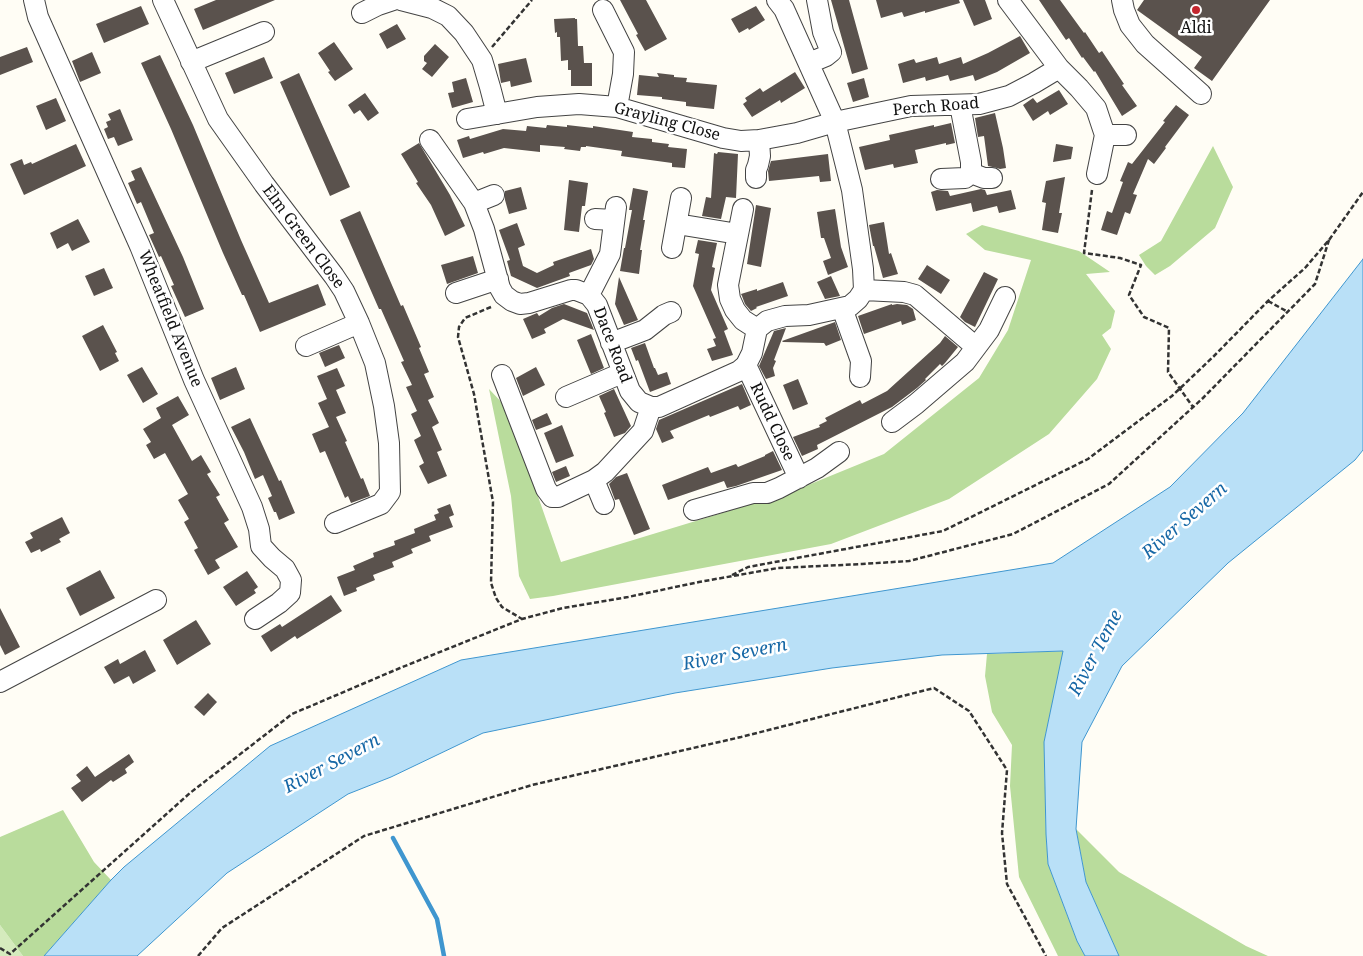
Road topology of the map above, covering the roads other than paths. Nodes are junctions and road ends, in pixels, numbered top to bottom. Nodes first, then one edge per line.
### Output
1 (34, 0) edge
2 (163, 0) edge
3 (393, 0) edge
4 (401, 0) edge
5 (817, 0) edge
6 (1008, 0) edge
7 (1122, 0) edge
8 (782, 3) edge
9 (603, 10) dead end
10 (362, 13) dead end
11 (264, 32) dead end
12 (191, 62) junction
13 (809, 63) junction
14 (1059, 68) junction
15 (1201, 94) dead end
16 (960, 105) junction
17 (617, 107) junction
18 (497, 114) junction
19 (467, 119) dead end
20 (835, 122) junction
21 (1105, 135) junction
22 (1126, 135) dead end
23 (430, 140) dead end
24 (759, 140) junction
25 (971, 172) junction
26 (1097, 174) road end
27 (756, 178) dead end
28 (992, 178) dead end
29 (941, 180) dead end
30 (494, 195) dead end
31 (681, 198) dead end
32 (474, 203) junction
33 (743, 209) dead end
34 (608, 216) dead end
35 (676, 224) junction
36 (738, 234) junction
37 (672, 248) dead end
38 (501, 287) junction
39 (864, 290) junction
40 (456, 294) dead end
41 (589, 295) junction
42 (1005, 297) dead end
43 (842, 308) junction
44 (671, 312) dead end
45 (359, 323) junction
46 (757, 329) junction
47 (612, 343) junction
48 (306, 346) dead end
49 (971, 354) junction
50 (746, 365) junction
51 (622, 373) junction
52 (502, 375) dead end
53 (860, 377) dead end
54 (566, 397) dead end
55 (651, 407) junction
56 (892, 422) dead end
57 (839, 452) dead end
58 (799, 478) junction
59 (594, 480) junction
60 (604, 504) dead end
61 (694, 510) dead end
62 (335, 523) dead end
63 (156, 600) dead end
64 (255, 619) dead end
65 (0, 682) edge

1 - 64 street, Wheatfield Avenue
2 - 12 street, Elm Green Close
3 - 10 street
4 - 18 street
5 - 13 street
6 - 14 street
7 - 15 street
8 - 13 street
9 - 17 street
11 - 12 street
12 - 45 street, Elm Green Close
13 - 20 street
14 - 16 street, Perch Road
14 - 21 street
16 - 20 street, Perch Road
16 - 25 street
17 - 18 street, Grayling Close
17 - 24 street, Grayling Close
18 - 19 street, Grayling Close
20 - 24 street, Grayling Close
20 - 39 street
21 - 22 street
21 - 26 street
23 - 32 street
24 - 27 street
25 - 28 street
25 - 29 street
30 - 32 street
31 - 35 street
32 - 38 street
33 - 36 street
34 - 41 street
35 - 36 street
35 - 37 street
36 - 46 street
38 - 40 street
38 - 41 street, Dace Road
39 - 43 street
39 - 49 street
41 - 47 street, Dace Road
42 - 49 street
43 - 46 street
43 - 53 street
44 - 47 street
45 - 48 street
45 - 62 street, Elm Green Close
46 - 50 street
47 - 51 street, Dace Road
49 - 56 street
50 - 55 street
50 - 58 street, Rudd Close
51 - 54 street
51 - 55 street, Dace Road
52 - 59 street
55 - 59 street
57 - 58 street, Rudd Close
58 - 61 street, Rudd Close
59 - 60 street
63 - 65 street

